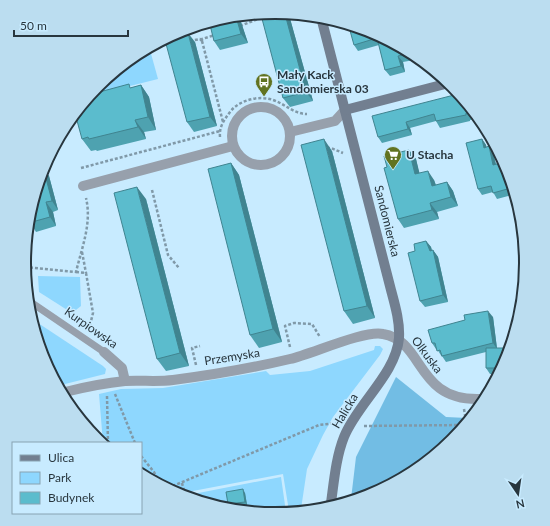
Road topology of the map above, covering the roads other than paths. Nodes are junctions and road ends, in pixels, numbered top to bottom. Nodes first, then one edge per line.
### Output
1 (323, 24) edge
2 (442, 85) edge
3 (345, 110) junction
4 (290, 132) junction
5 (233, 146) junction
6 (83, 186) dead end
7 (35, 305) edge
8 (399, 339) junction
9 (104, 352) joint
10 (125, 381) junction
11 (68, 391) edge
12 (477, 400) edge
13 (331, 500) edge

1 - 3 street, Sandomierska
2 - 3 street
3 - 4 street
3 - 8 street, Sandomierska
4 - 5 street
4 - 5 street
5 - 6 street
7 - 9 lane, Kurpiowska
8 - 10 street, Przemyska
8 - 12 street, Olkuska
8 - 13 street, Halicka
9 - 10 street, Kurpiowska
10 - 11 street, Przemyska

